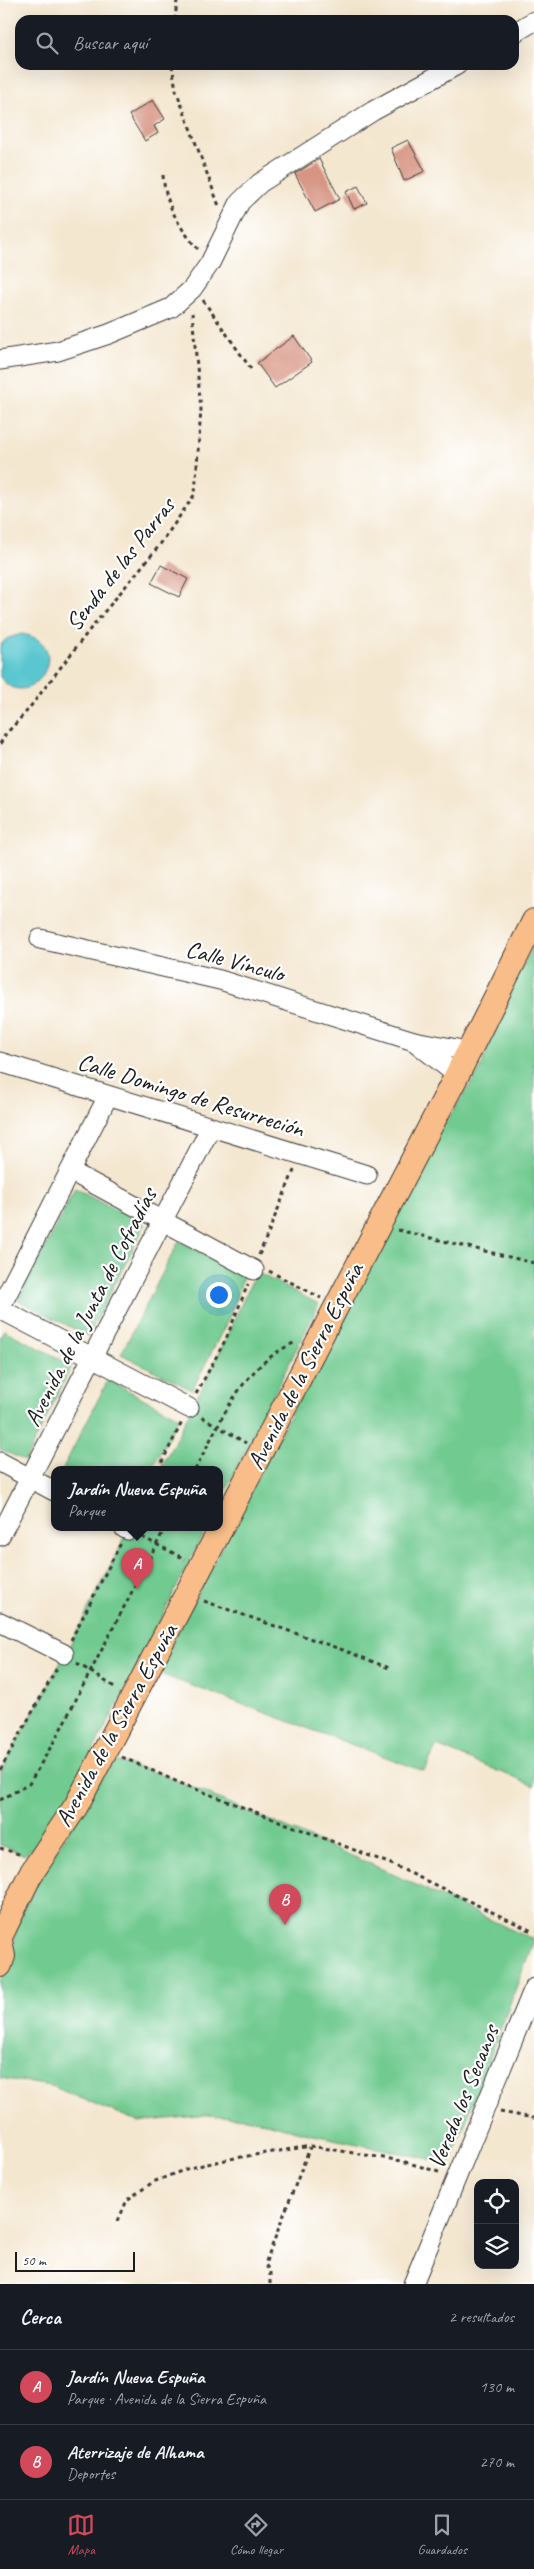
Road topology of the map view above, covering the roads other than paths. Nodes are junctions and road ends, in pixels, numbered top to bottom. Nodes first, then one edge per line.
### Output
1 (534, 21) edge
2 (519, 30) edge
3 (448, 70) edge
4 (0, 360) edge
5 (534, 921) edge
6 (40, 939) dead end
7 (414, 1041) junction
8 (468, 1051) junction
9 (0, 1062) edge
10 (457, 1074) junction
11 (108, 1096) junction
12 (211, 1127) junction
13 (420, 1146) junction
14 (70, 1172) junction
15 (367, 1175) dead end
16 (162, 1221) junction
17 (255, 1267) road end
18 (0, 1309) edge
19 (91, 1357) junction
20 (189, 1408) road end
21 (0, 1462) edge
22 (30, 1478) junction
23 (51, 1489) edge
24 (223, 1525) edge
25 (220, 1531) edge
26 (0, 1536) edge
27 (0, 1622) edge
28 (64, 1654) road end
29 (30, 1865) junction
30 (0, 1905) edge
31 (0, 1939) edge
32 (0, 1965) edge
33 (534, 1988) edge
34 (413, 2284) edge

1 - 2 street
3 - 4 street
5 - 8 main road, Avenida de la Sierra Espuña
6 - 7 street, Calle Vínculo
7 - 8 street, Calle Vínculo
7 - 10 street, Calle Vínculo
8 - 10 main road, Avenida de la Sierra Espuña
8 - 13 main road, Avenida de la Sierra Espuña
9 - 11 street, Calle Domingo de Resurreción
10 - 13 main road, Avenida de la Sierra Espuña
11 - 12 street, Calle Domingo de Resurreción
11 - 14 street
12 - 15 street, Calle Domingo de Resurreción
12 - 16 street, Avenida de la Junta de Cofradías
13 - 24 main road, Avenida de la Sierra Espuña
14 - 16 street
14 - 18 street
16 - 17 street
16 - 19 street, Avenida de la Junta de Cofradías
18 - 19 street
19 - 20 street
19 - 22 street, Avenida de la Junta de Cofradías
21 - 22 street
22 - 23 street
22 - 26 street, Avenida de la Junta de Cofradías
25 - 29 main road, Avenida de la Sierra Espuña
27 - 28 street
29 - 30 main road, Avenida de la Sierra Espuña
29 - 31 main road, Avenida de la Sierra Espuña
31 - 32 main road
33 - 34 street, Vereda los Secanos

